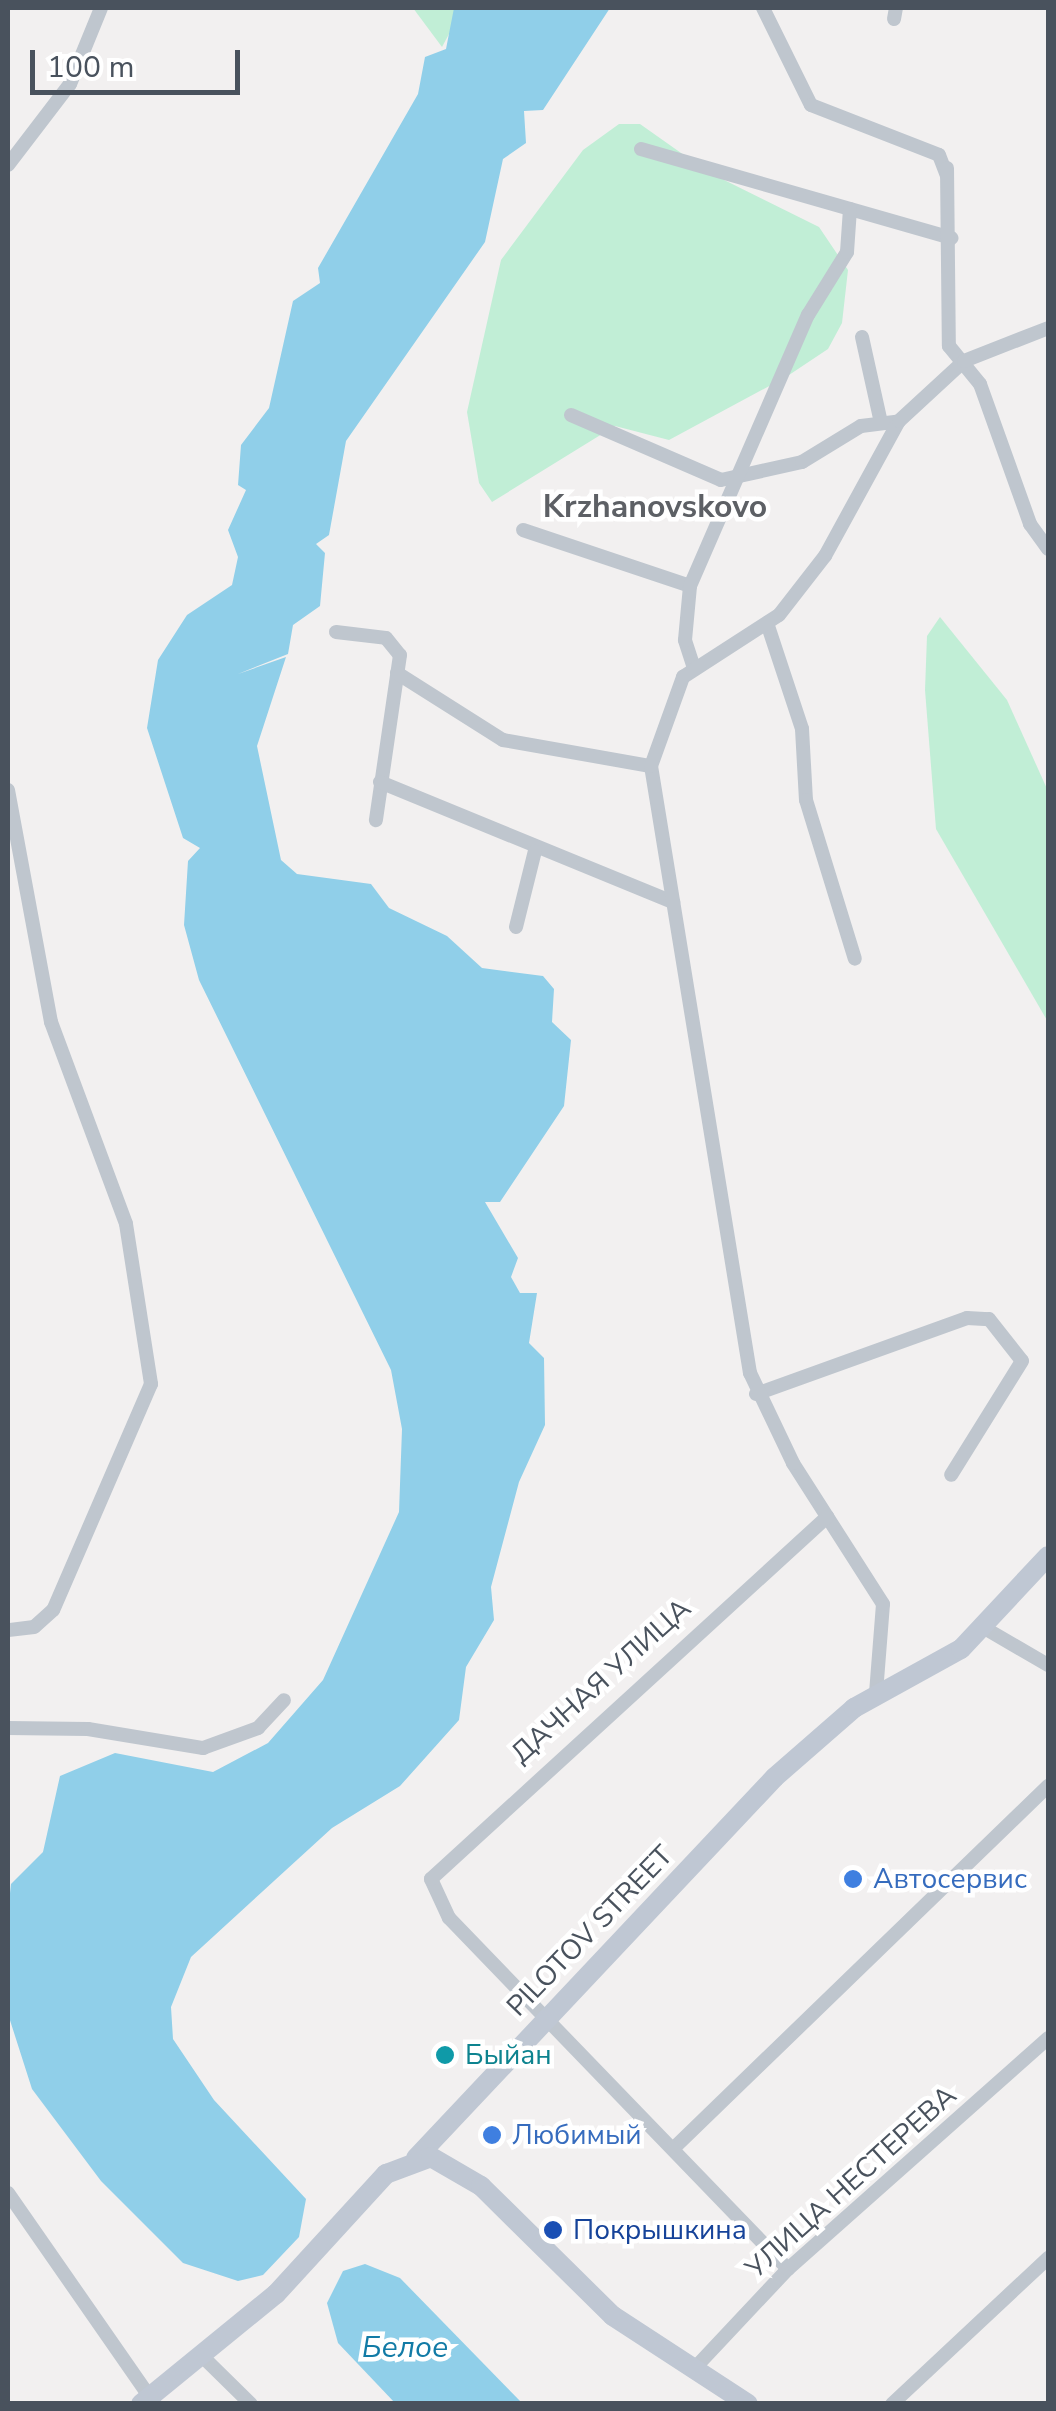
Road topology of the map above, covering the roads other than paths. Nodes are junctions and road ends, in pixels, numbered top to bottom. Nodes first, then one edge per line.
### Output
1 (101, 8) edge
2 (763, 8) edge
3 (641, 149) dead end
4 (8, 164) edge
5 (850, 209) junction
6 (950, 238) junction
7 (1048, 328) edge
8 (862, 337) dead end
9 (964, 361) junction
10 (570, 415) dead end
11 (898, 421) junction
12 (881, 422) junction
13 (735, 477) junction
14 (523, 530) dead end
15 (1048, 549) edge
16 (690, 586) junction
17 (768, 626) junction
18 (336, 632) dead end
19 (694, 665) junction
20 (397, 672) junction
21 (652, 766) junction
22 (380, 782) junction
23 (8, 790) edge
24 (376, 820) dead end
25 (535, 852) junction
26 (673, 902) junction
27 (516, 928) dead end
28 (854, 959) dead end
29 (756, 1394) junction
30 (951, 1475) dead end
31 (827, 1516) junction
32 (1048, 1556) edge
33 (981, 1626) junction
34 (8, 1630) edge
35 (1048, 1665) edge
36 (876, 1693) junction
37 (284, 1700) dead end
38 (8, 1728) edge
39 (1048, 1786) edge
40 (548, 2014) junction
41 (1048, 2038) edge
42 (676, 2146) junction
43 (416, 2158) junction
44 (8, 2193) edge
45 (1048, 2258) edge
46 (788, 2270) junction
47 (203, 2358) junction
48 (693, 2370) junction
49 (149, 2401) edge
50 (251, 2404) edge
51 (748, 2404) edge
52 (892, 2404) edge

1 - 4 street
2 - 6 street
3 - 5 street
5 - 6 street
5 - 13 street
6 - 9 street
7 - 9 street
8 - 12 street
9 - 11 street
9 - 15 street
10 - 13 street
11 - 12 street
11 - 17 street
12 - 13 street
13 - 16 street
14 - 16 street
16 - 19 street
17 - 19 street
17 - 28 street
18 - 20 street
19 - 21 street
20 - 21 street
20 - 22 street
21 - 26 street
22 - 24 street
22 - 25 street
23 - 34 street
25 - 26 street
25 - 27 street
26 - 29 street
29 - 30 street
29 - 31 street
31 - 36 street
31 - 40 street, ДАЧНАЯ УЛИЦА
32 - 33 street, PILOTOV STREET
33 - 35 street
33 - 36 street, PILOTOV STREET
36 - 40 street, PILOTOV STREET
37 - 38 street
39 - 42 street
40 - 42 street
40 - 43 street, PILOTOV STREET
41 - 46 street, УЛИЦА НЕСТЕРЕВА
42 - 46 street
43 - 47 street, PILOTOV STREET
43 - 48 street
44 - 49 street
45 - 52 street
46 - 48 street, УЛИЦА НЕСТЕРЕВА
47 - 49 street, PILOTOV STREET
47 - 50 street
48 - 51 street

